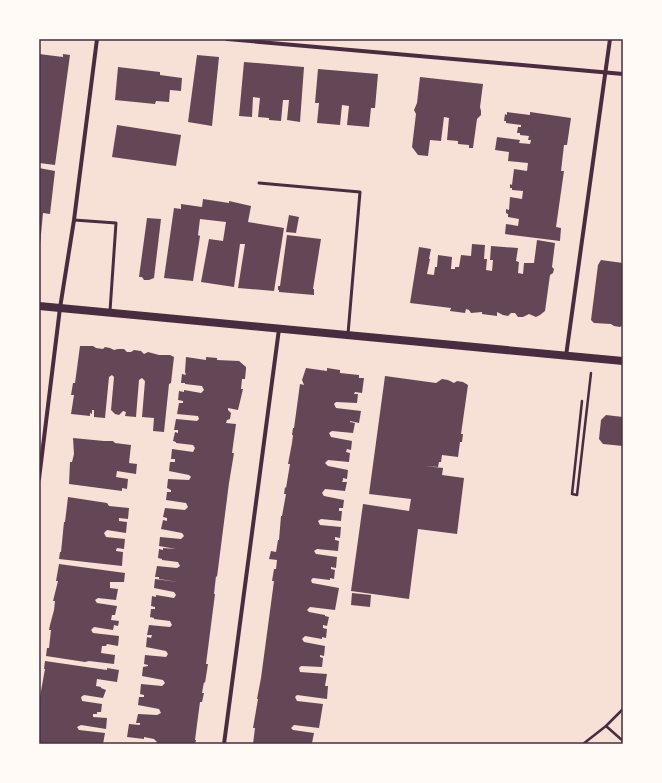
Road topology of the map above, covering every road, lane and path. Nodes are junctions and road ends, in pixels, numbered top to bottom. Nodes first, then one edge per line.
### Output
1 (97, 39) edge
2 (227, 39) edge
3 (610, 39) edge
4 (605, 72) junction
5 (623, 74) edge
6 (259, 183) dead end
7 (74, 220) junction
8 (39, 306) edge
9 (60, 308) junction
10 (110, 313) junction
11 (279, 329) junction
12 (348, 335) junction
13 (566, 356) junction
14 (593, 358) junction
15 (623, 362) edge
16 (582, 401) dead end
17 (39, 478) edge
18 (623, 709) edge
19 (606, 726) junction
20 (623, 741) edge
21 (224, 744) edge
22 (583, 744) edge

1 - 7 street
2 - 4 street
3 - 4 street
4 - 5 street
4 - 13 street
6 - 12 lane
7 - 9 street
7 - 10 lane
8 - 9 main road
9 - 10 main road
9 - 17 street
10 - 11 main road
11 - 12 main road
11 - 21 street
12 - 13 main road
13 - 14 main road
14 - 15 main road
14 - 16 path
18 - 19 path
19 - 20 path
19 - 22 path

